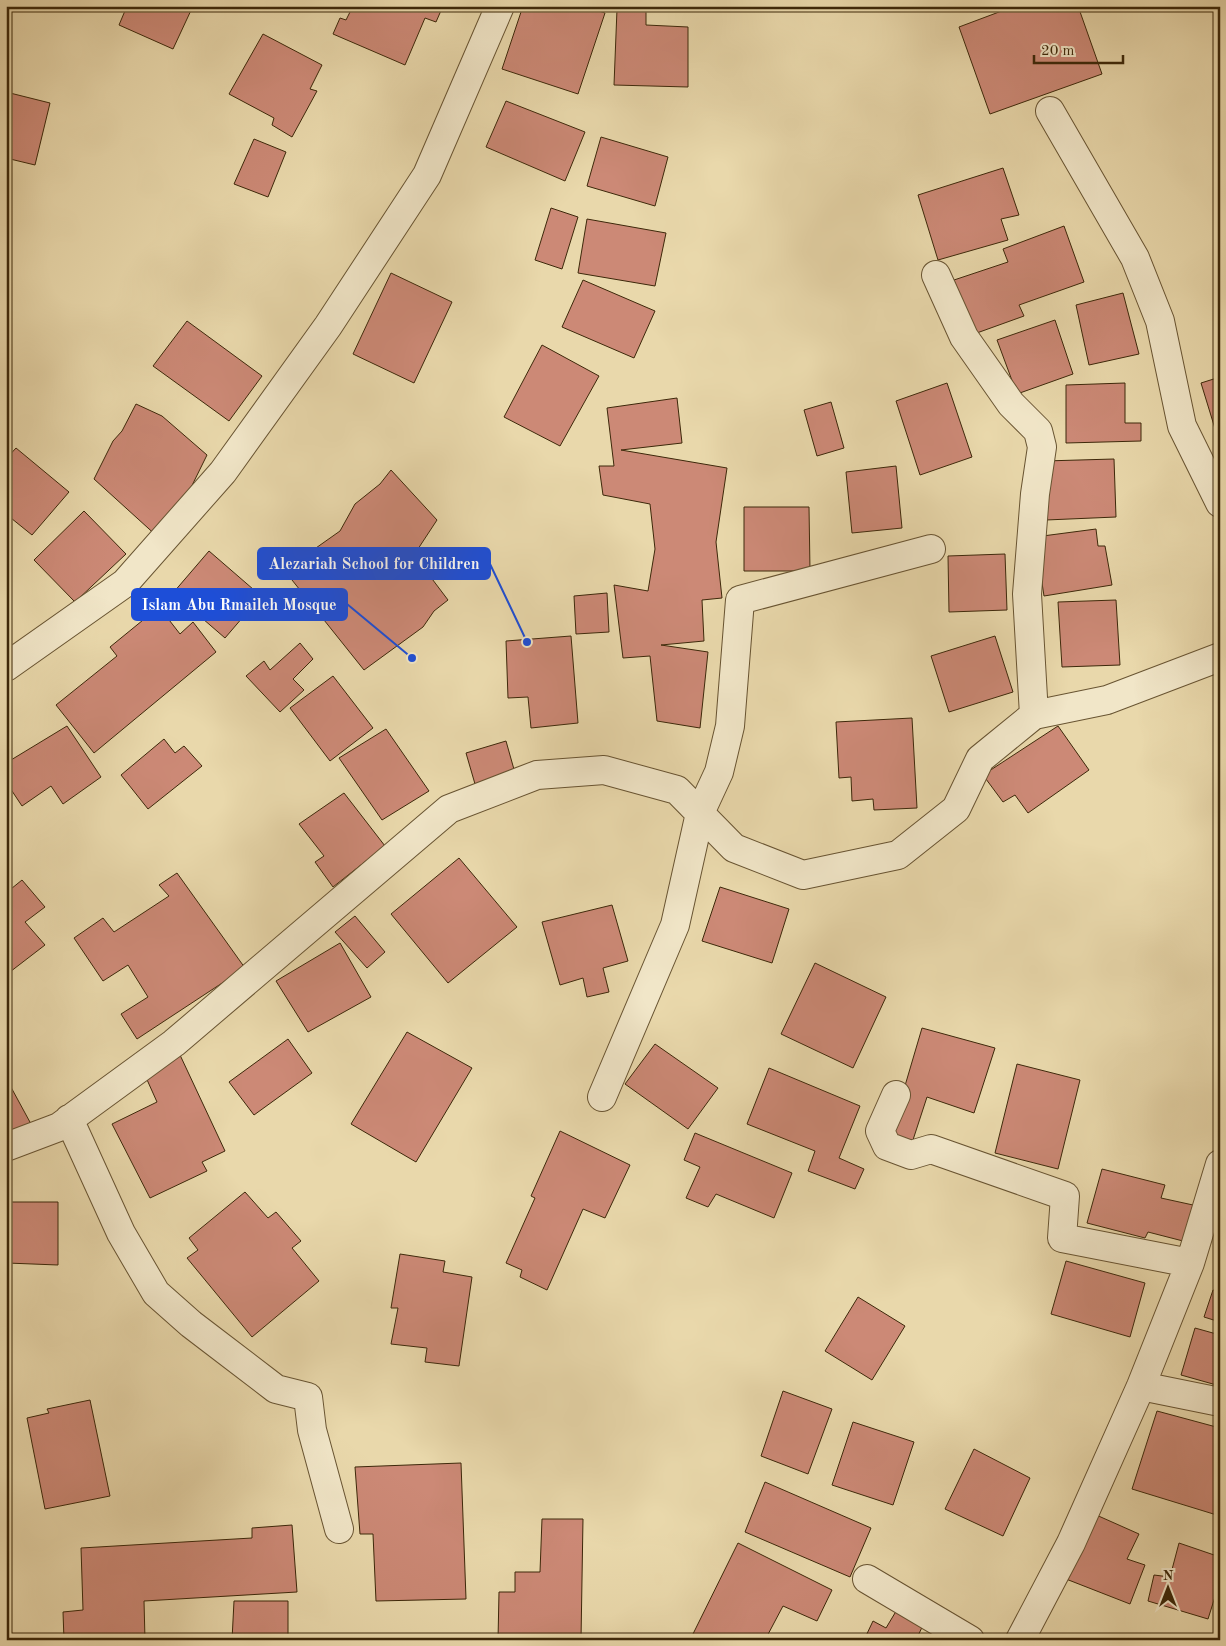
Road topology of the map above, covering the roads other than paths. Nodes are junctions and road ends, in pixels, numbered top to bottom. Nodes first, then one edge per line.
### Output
1 (500, 6) edge
2 (1050, 111) dead end
3 (936, 275) dead end
4 (1220, 503) edge
5 (931, 549) dead end
6 (1220, 657) edge
7 (6, 667) edge
8 (1034, 715) junction
9 (700, 813) junction
10 (896, 1095) dead end
11 (602, 1097) dead end
12 (69, 1119) junction
13 (6, 1147) edge
14 (1220, 1164) edge
15 (1190, 1263) junction
16 (1141, 1386) junction
17 (1220, 1402) edge
18 (339, 1530) dead end
19 (867, 1579) dead end
20 (970, 1640) edge
21 (1020, 1640) edge

1 - 7 street
2 - 4 street
3 - 8 street
5 - 9 street
6 - 8 street
8 - 9 street
9 - 11 street
9 - 12 street
10 - 15 street
12 - 13 street
12 - 18 street
14 - 15 street
15 - 16 street
16 - 17 street
16 - 21 street
19 - 20 street

